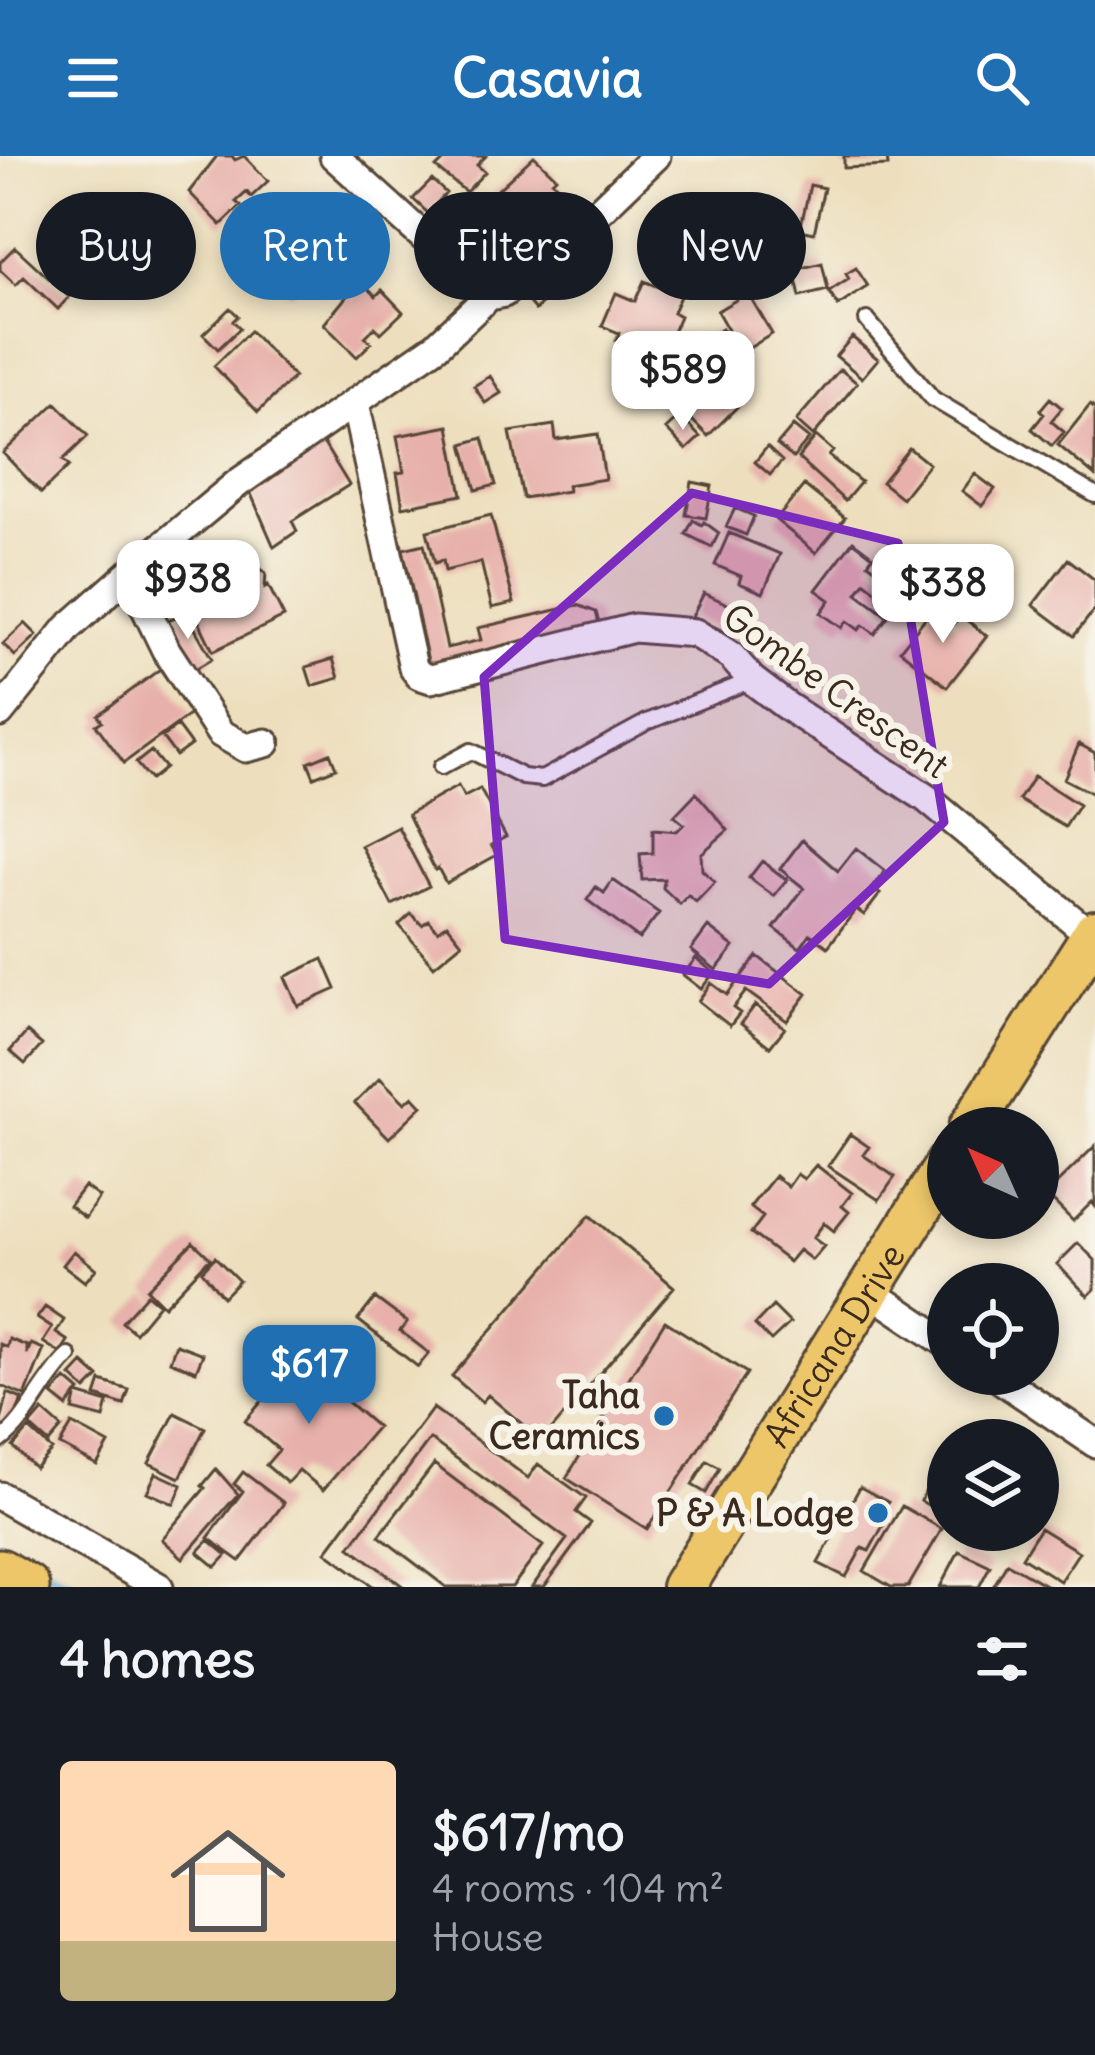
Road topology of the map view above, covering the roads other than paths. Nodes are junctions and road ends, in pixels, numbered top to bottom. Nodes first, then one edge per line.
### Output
1 (334, 156) edge
2 (656, 156) edge
3 (613, 197) edge
4 (414, 228) edge
5 (485, 300) edge
6 (866, 320) dead end
7 (355, 403) junction
8 (1095, 495) edge
9 (129, 574) junction
10 (752, 680) junction
11 (0, 713) edge
12 (266, 743) dead end
13 (441, 767) dead end
14 (1094, 934) edge
15 (983, 1107) edge
16 (927, 1196) edge
17 (868, 1290) junction
18 (927, 1330) edge
19 (69, 1356) dead end
20 (1024, 1395) edge
21 (0, 1442) edge
22 (1095, 1443) edge
23 (0, 1496) edge
24 (0, 1572) edge
25 (26, 1587) edge
26 (159, 1587) edge
27 (683, 1587) edge

1 - 4 street
2 - 3 street
5 - 7 street
6 - 8 lane
7 - 9 street
7 - 10 street, Gombe Crescent
9 - 11 street
9 - 12 street
10 - 13 lane
10 - 14 street, Gombe Crescent
14 - 15 main road
16 - 17 main road, Africana Drive
17 - 18 street
17 - 27 main road, Africana Drive
19 - 21 lane
20 - 22 street
23 - 26 street
24 - 25 highway

